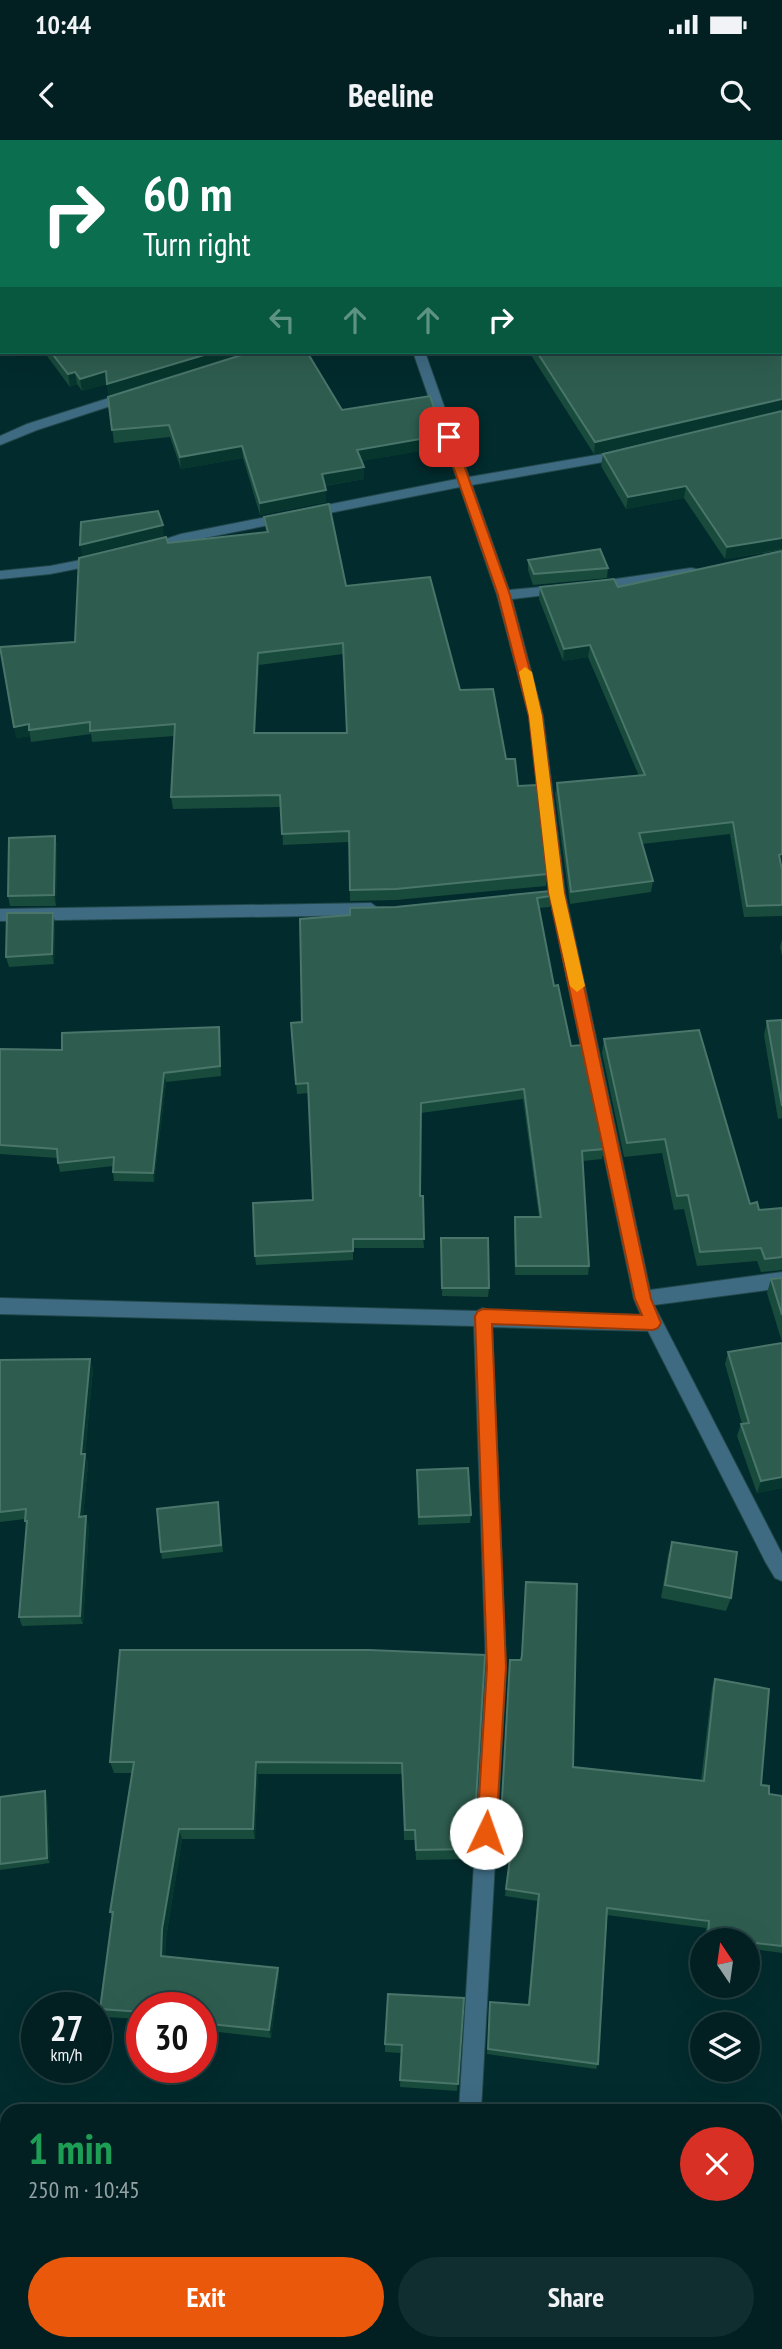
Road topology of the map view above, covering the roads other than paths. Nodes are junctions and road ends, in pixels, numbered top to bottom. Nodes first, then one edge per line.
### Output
1 (420, 354) edge
2 (145, 390) edge
3 (0, 441) edge
4 (641, 450) edge
5 (463, 482) junction
6 (705, 569) edge
7 (0, 575) edge
8 (504, 595) junction
9 (382, 909) edge
10 (0, 915) edge
11 (782, 1280) edge
12 (643, 1299) junction
13 (0, 1306) edge
14 (483, 1316) junction
15 (653, 1323) junction
16 (782, 1572) edge
17 (470, 2104) edge

1 - 5 street
2 - 3 street
4 - 5 street
5 - 7 street
5 - 8 street
6 - 8 street
8 - 12 street
9 - 10 street
11 - 12 street
12 - 15 street
13 - 14 street
14 - 15 street
14 - 17 street
15 - 16 street

